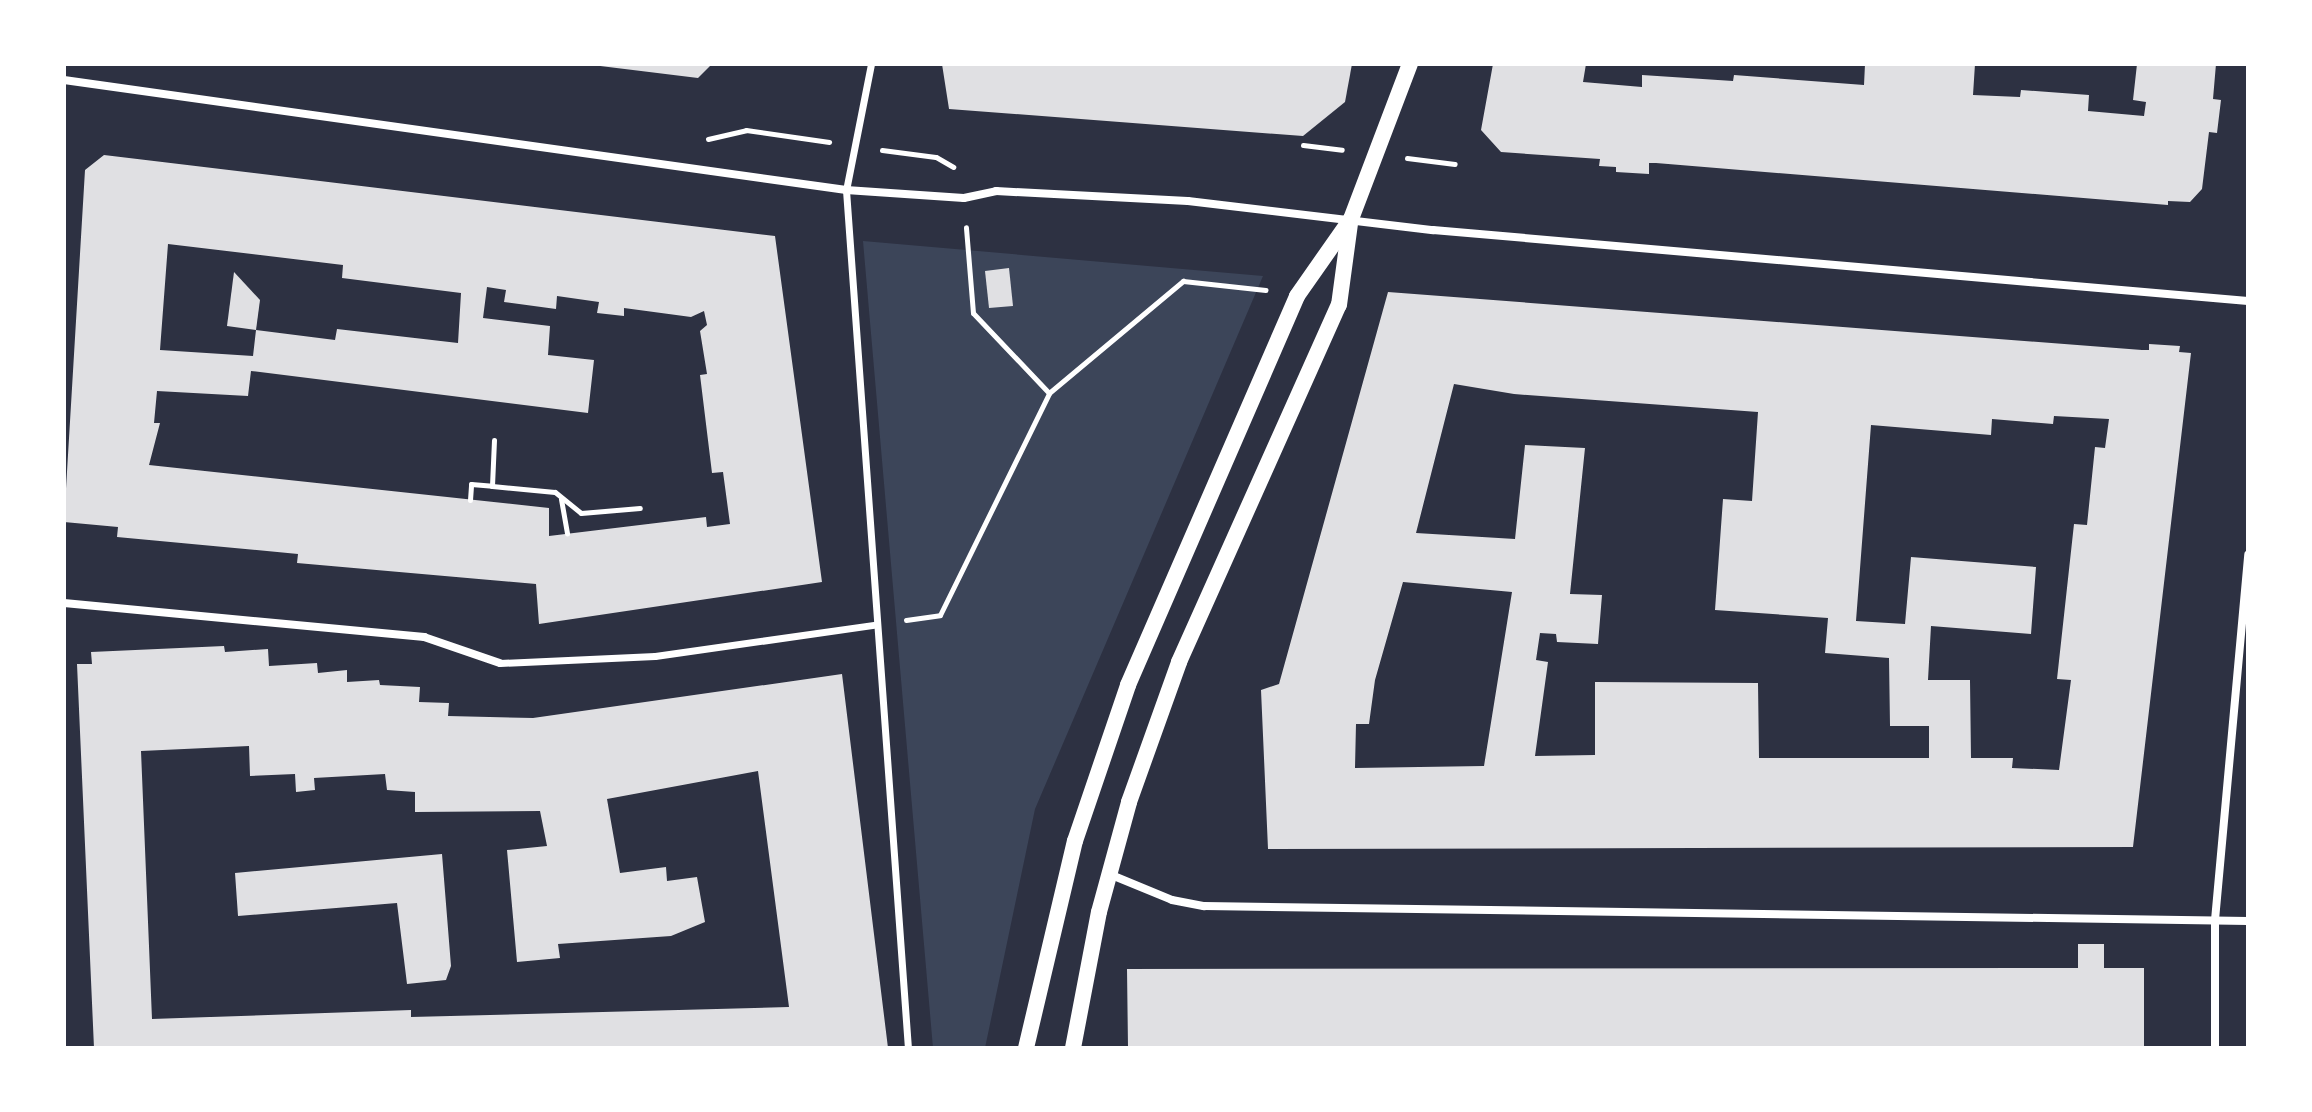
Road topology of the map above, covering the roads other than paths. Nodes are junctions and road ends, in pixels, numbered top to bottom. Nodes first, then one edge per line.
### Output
1 (871, 64) edge
2 (1410, 64) edge
3 (64, 80) edge
4 (846, 190) junction
5 (1351, 219) junction
6 (2248, 301) edge
7 (2248, 554) edge
8 (64, 603) edge
9 (874, 625) junction
10 (500, 663) joint
11 (1108, 874) junction
12 (2215, 920) junction
13 (2248, 921) edge
14 (908, 1048) edge
15 (1026, 1048) edge
16 (1073, 1048) edge
17 (2215, 1048) edge

1 - 4 street
2 - 5 main road
3 - 4 street
4 - 5 street
4 - 9 street
5 - 6 street
5 - 11 main road
5 - 15 main road
7 - 12 street
8 - 10 street
9 - 10 street
9 - 14 street
11 - 12 street
11 - 16 main road
12 - 13 street
12 - 17 street

